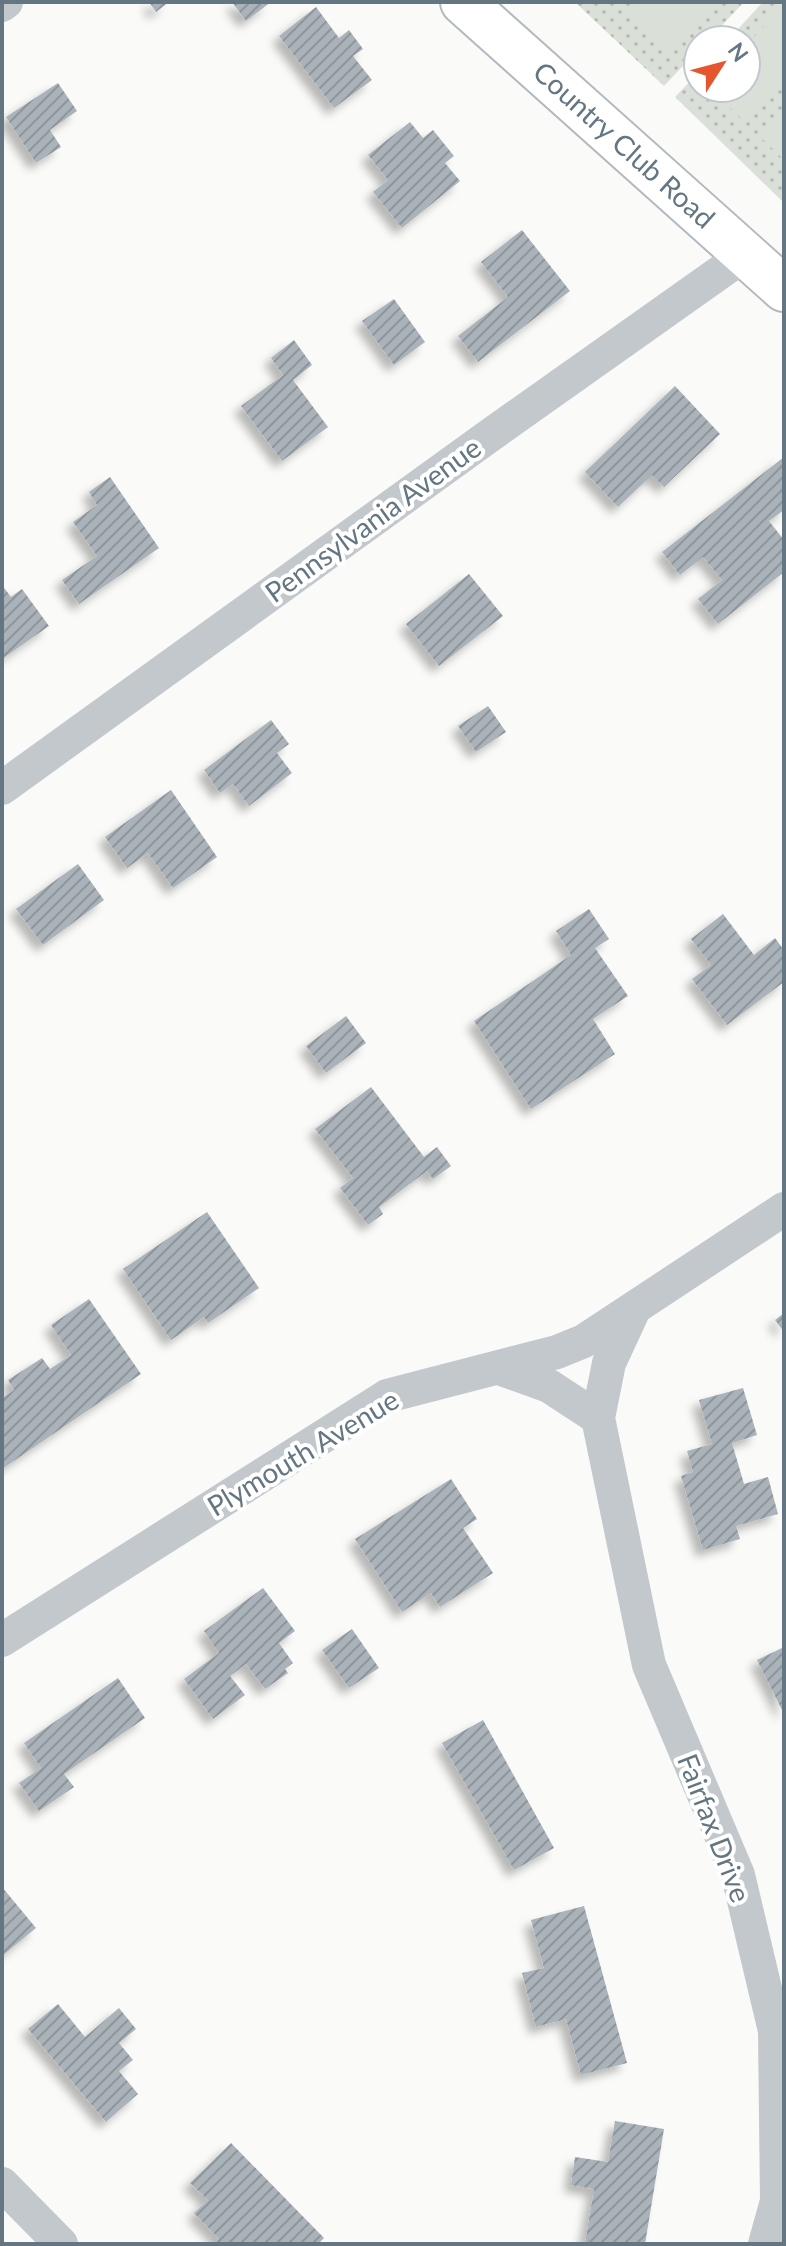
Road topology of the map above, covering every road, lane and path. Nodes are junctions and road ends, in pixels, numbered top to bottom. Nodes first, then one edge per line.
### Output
1 (463, 2) edge
2 (746, 254) junction
3 (784, 289) edge
4 (2, 788) edge
5 (784, 1209) edge
6 (634, 1309) junction
7 (499, 1368) junction
8 (598, 1418) junction
9 (2, 1640) edge
10 (2, 2184) edge
11 (61, 2244) edge
12 (765, 2244) edge

1 - 2 main road, Country Club Road
2 - 3 main road, Country Club Road
2 - 4 street, Pennsylvania Avenue
5 - 6 street, Plymouth Avenue
6 - 7 street, Plymouth Avenue
6 - 8 street, Fairfax Drive
7 - 8 street
7 - 9 street, Plymouth Avenue
8 - 12 street, Fairfax Drive
10 - 11 street

